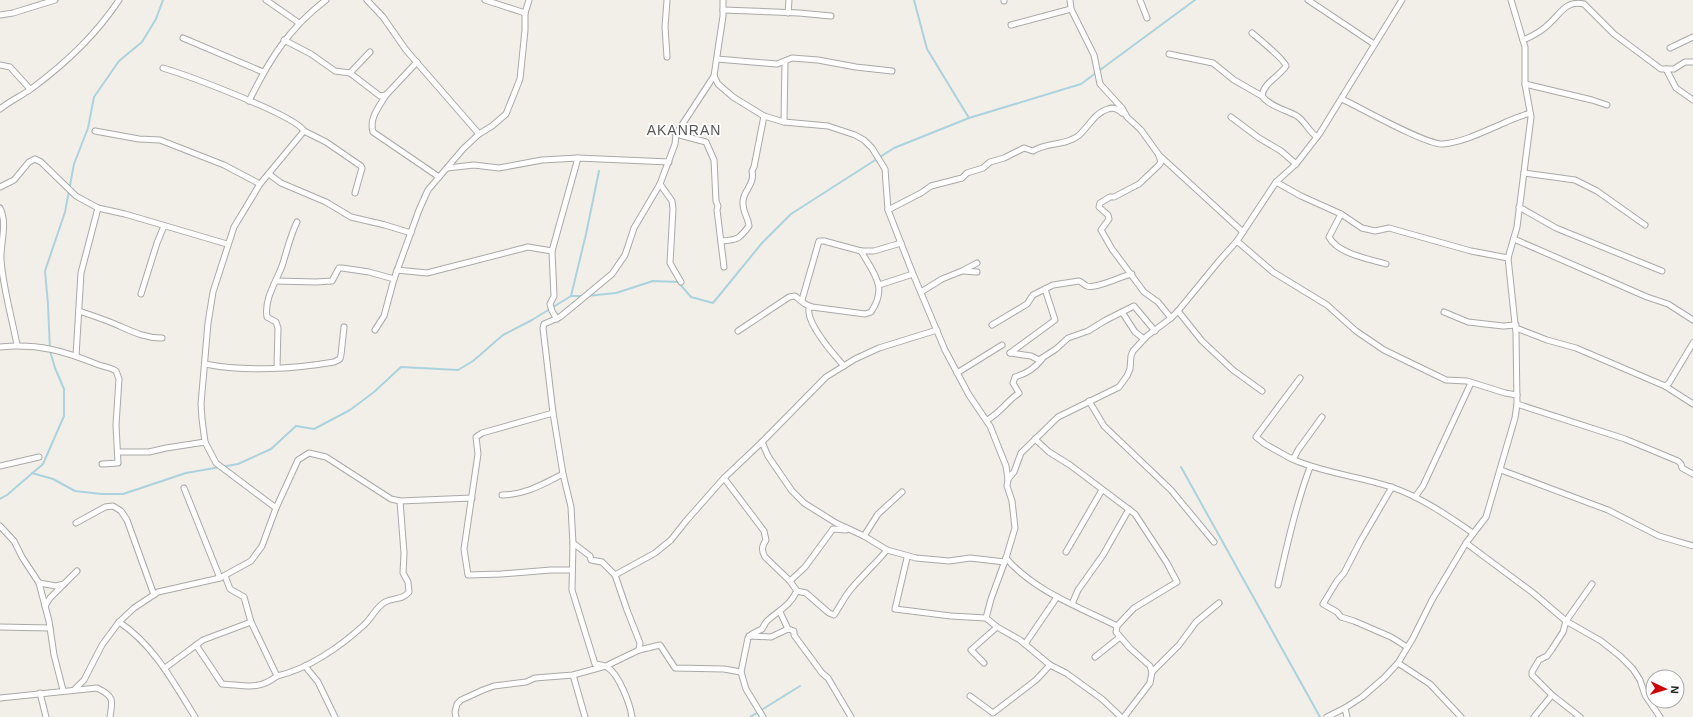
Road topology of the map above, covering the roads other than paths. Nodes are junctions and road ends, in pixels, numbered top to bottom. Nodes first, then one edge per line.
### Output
1 (55, 0) edge
2 (119, 0) edge
3 (266, 0) edge
4 (326, 0) edge
5 (367, 0) edge
6 (485, 0) edge
7 (529, 0) edge
8 (667, 0) edge
9 (723, 0) edge
10 (789, 0) edge
11 (1070, 0) edge
12 (1140, 0) edge
13 (1308, 0) edge
14 (1402, 0) edge
15 (1511, 0) edge
16 (1071, 9) junction
17 (723, 10) junction
18 (788, 12) junction
19 (525, 13) junction
20 (0, 16) edge
21 (831, 16) dead end
22 (1147, 18) dead end
23 (299, 23) junction
24 (1011, 25) dead end
25 (1252, 33) dead end
26 (1693, 37) edge
27 (183, 38) dead end
28 (284, 40) junction
29 (1523, 40) junction
30 (1374, 44) junction
31 (1670, 48) dead end
32 (370, 52) dead end
33 (1169, 54) dead end
34 (667, 57) dead end
35 (716, 58) junction
36 (416, 62) junction
37 (785, 62) junction
38 (1693, 62) edge
39 (0, 65) edge
40 (163, 68) dead end
41 (1666, 69) junction
42 (892, 71) dead end
43 (263, 72) junction
44 (350, 73) junction
45 (714, 76) junction
46 (1525, 84) junction
47 (30, 89) junction
48 (386, 95) junction
49 (1262, 96) junction
50 (1342, 98) junction
51 (1693, 100) edge
52 (249, 101) junction
53 (1607, 105) dead end
54 (0, 109) edge
55 (1530, 113) junction
56 (764, 116) junction
57 (1231, 116) dead end
58 (1127, 117) junction
59 (784, 122) junction
60 (95, 131) dead end
61 (304, 131) junction
62 (479, 134) junction
63 (676, 134) junction
64 (1317, 137) junction
65 (1159, 155) junction
66 (578, 158) junction
67 (669, 162) junction
68 (1296, 164) junction
69 (447, 168) junction
70 (1524, 173) junction
71 (269, 174) junction
72 (439, 177) junction
73 (1276, 182) junction
74 (260, 184) junction
75 (660, 184) junction
76 (0, 187) edge
77 (355, 193) dead end
78 (1519, 207) junction
79 (0, 208) edge
80 (98, 208) junction
81 (888, 210) junction
82 (1342, 214) junction
83 (297, 222) dead end
84 (1645, 225) dead end
85 (164, 226) junction
86 (1243, 232) junction
87 (411, 233) junction
88 (1514, 239) junction
89 (721, 241) junction
90 (1237, 241) junction
91 (901, 243) junction
92 (228, 244) junction
93 (552, 251) junction
94 (862, 251) junction
95 (1508, 258) junction
96 (977, 263) dead end
97 (1386, 264) dead end
98 (724, 267) dead end
99 (397, 270) junction
100 (962, 271) junction
101 (1662, 271) dead end
102 (978, 272) dead end
103 (912, 274) junction
104 (1132, 274) junction
105 (394, 279) junction
106 (276, 281) junction
107 (682, 282) dead end
108 (880, 285) junction
109 (1045, 289) junction
110 (921, 292) junction
111 (141, 294) dead end
112 (802, 300) junction
113 (812, 307) junction
114 (79, 311) junction
115 (1178, 311) junction
116 (1122, 312) junction
117 (1444, 312) dead end
118 (1171, 318) junction
119 (557, 319) junction
120 (1693, 320) edge
121 (992, 326) dead end
122 (1516, 326) junction
123 (344, 327) dead end
124 (375, 330) dead end
125 (937, 330) junction
126 (738, 331) dead end
127 (1154, 331) junction
128 (162, 338) dead end
129 (1144, 339) junction
130 (1693, 343) edge
131 (17, 345) junction
132 (1002, 345) dead end
133 (0, 347) edge
134 (1045, 355) junction
135 (76, 356) junction
136 (205, 364) junction
137 (844, 366) junction
138 (277, 367) junction
139 (957, 373) junction
140 (1300, 378) dead end
141 (1472, 383) junction
142 (1665, 386) junction
143 (1262, 391) dead end
144 (1517, 395) junction
145 (1089, 401) junction
146 (1517, 404) junction
147 (1693, 404) edge
148 (553, 413) junction
149 (1322, 417) dead end
150 (987, 420) junction
151 (1035, 439) junction
152 (205, 442) junction
153 (762, 442) junction
154 (118, 452) junction
155 (39, 457) dead end
156 (1292, 459) junction
157 (102, 464) dead end
158 (0, 466) edge
159 (1310, 467) junction
160 (1501, 470) junction
161 (563, 474) junction
162 (1693, 474) edge
163 (724, 478) junction
164 (1008, 479) junction
165 (1392, 487) junction
166 (184, 488) dead end
167 (1102, 490) junction
168 (902, 492) dead end
169 (502, 495) dead end
170 (1415, 497) junction
171 (472, 498) junction
172 (400, 501) junction
173 (276, 508) junction
174 (1129, 509) junction
175 (76, 523) dead end
176 (0, 526) edge
177 (849, 530) junction
178 (1473, 533) junction
179 (864, 536) junction
180 (1214, 542) dead end
181 (573, 543) junction
182 (1466, 543) junction
183 (1693, 546) edge
184 (888, 550) junction
185 (1066, 552) dead end
186 (906, 558) dead end
187 (1006, 560) junction
188 (572, 570) junction
189 (77, 571) dead end
190 (615, 575) junction
191 (222, 577) junction
192 (790, 581) junction
193 (39, 583) junction
194 (65, 584) junction
195 (1592, 584) dead end
196 (1278, 585) dead end
197 (798, 591) junction
198 (154, 595) junction
199 (1057, 597) junction
200 (1219, 603) dead end
201 (1072, 604) junction
202 (45, 606) junction
203 (780, 612) junction
204 (986, 618) junction
205 (1566, 621) junction
206 (119, 622) junction
207 (251, 622) junction
208 (1117, 626) junction
209 (998, 627) junction
210 (0, 628) edge
211 (50, 628) junction
212 (788, 629) junction
213 (749, 636) junction
214 (1120, 637) junction
215 (1025, 644) junction
216 (196, 645) junction
217 (1407, 647) junction
218 (639, 650) junction
219 (1095, 657) dead end
220 (984, 663) dead end
221 (1398, 663) junction
222 (1050, 665) junction
223 (305, 666) junction
224 (606, 666) junction
225 (165, 668) junction
226 (741, 672) junction
227 (1152, 672) junction
228 (573, 675) junction
229 (277, 676) junction
230 (75, 689) junction
231 (63, 690) junction
232 (40, 693) junction
233 (1552, 695) junction
234 (970, 696) dead end
235 (0, 698) edge
236 (1345, 708) junction
237 (46, 717) edge
238 (110, 717) edge
239 (195, 717) edge
240 (335, 717) edge
241 (456, 717) edge
242 (585, 717) edge
243 (632, 717) edge
244 (762, 717) edge
245 (851, 717) edge
246 (1121, 717) edge
247 (1124, 717) edge
248 (1327, 717) edge
249 (1347, 717) edge
250 (1461, 717) edge
251 (1534, 717) edge
252 (1580, 717) edge
253 (1660, 717) edge

1 - 20 street
2 - 47 street
3 - 23 street
4 - 23 street
5 - 36 street
6 - 19 street
7 - 19 street
8 - 34 street
9 - 17 street
10 - 18 street
11 - 16 street
12 - 22 street
13 - 30 street
14 - 30 street
15 - 29 street
16 - 24 street
16 - 58 street
17 - 18 street
17 - 35 street
18 - 21 street
19 - 62 street
23 - 28 street
25 - 49 street
26 - 31 street
27 - 43 street
28 - 43 street
28 - 44 street
29 - 41 street
29 - 46 street
30 - 50 street
32 - 44 street
33 - 49 street
35 - 37 street
35 - 45 street
36 - 48 street
36 - 62 street
37 - 42 street
37 - 59 street
38 - 41 street
39 - 47 street
40 - 52 street
41 - 51 street
43 - 52 street
44 - 48 street
45 - 56 street
45 - 63 street
46 - 53 street
46 - 55 street
47 - 54 street
48 - 72 street
49 - 64 street
50 - 55 street
50 - 64 street
52 - 61 street
55 - 70 street
56 - 59 street
56 - 89 street
57 - 68 street
58 - 65 street
58 - 81 street
59 - 81 street
60 - 74 street
61 - 71 street
61 - 77 street
62 - 69 street
63 - 67 street
63 - 89 street
64 - 68 street
65 - 86 street
65 - 104 street
66 - 67 street
66 - 69 street
66 - 93 street
67 - 75 street
68 - 73 street
69 - 72 street
70 - 78 street
70 - 84 street
71 - 74 street
71 - 87 street
72 - 87 street
73 - 82 street
73 - 86 street
74 - 92 street
75 - 107 street
75 - 119 street
76 - 80 street
78 - 88 street
78 - 101 street
79 - 131 street
80 - 85 street
80 - 114 street
81 - 91 street
82 - 95 street
82 - 97 street
83 - 106 street
85 - 92 street
85 - 111 street
86 - 90 street
87 - 99 street
88 - 95 street
88 - 120 street
89 - 98 street
90 - 115 street
90 - 141 street
91 - 94 street
91 - 103 street
92 - 136 street
93 - 99 street
93 - 119 street
94 - 108 street
94 - 112 street
95 - 122 street
96 - 100 street
99 - 105 street
100 - 102 street
100 - 110 street
103 - 108 street
103 - 110 street
104 - 109 street
104 - 118 street
105 - 106 street
105 - 124 street
106 - 138 street
108 - 113 street
109 - 121 street
109 - 134 street
110 - 125 street
112 - 113 street
112 - 126 street
113 - 137 street
114 - 128 street
114 - 135 street
115 - 118 street
115 - 143 street
116 - 127 street
116 - 129 street
116 - 134 street
117 - 122 street
118 - 127 street
119 - 148 street
122 - 142 street
122 - 144 street
123 - 138 street
125 - 137 street
125 - 139 street
127 - 129 street
129 - 145 street
130 - 142 street
131 - 133 street
131 - 135 street
132 - 139 street
134 - 150 street
135 - 154 street
136 - 138 street
136 - 152 street
137 - 153 street
139 - 150 street
140 - 156 street
141 - 144 street
141 - 170 street
142 - 147 street
144 - 146 street
145 - 151 street
145 - 180 street
146 - 160 street
146 - 162 street
148 - 161 street
148 - 171 street
149 - 156 street
150 - 164 street
151 - 164 street
151 - 167 street
152 - 154 street
152 - 173 street
153 - 163 street
153 - 177 street
154 - 157 street
155 - 158 street
156 - 159 street
159 - 165 street
159 - 196 street
160 - 178 street
160 - 183 street
161 - 169 street
161 - 181 street
163 - 190 street
163 - 192 street
164 - 187 street
165 - 170 street
165 - 217 street
166 - 191 street
167 - 174 street
167 - 185 street
168 - 179 street
170 - 178 street
171 - 172 street
171 - 188 street
172 - 173 street
172 - 223 street
173 - 191 street
174 - 201 street
174 - 208 street
175 - 198 street
176 - 193 street
177 - 179 street
177 - 192 street
178 - 182 street
179 - 184 street
181 - 188 street
181 - 190 street
182 - 205 street
182 - 217 street
184 - 187 street
184 - 197 street
186 - 204 street
187 - 199 street
187 - 204 street
188 - 224 street
189 - 194 street
190 - 218 street
191 - 198 street
191 - 207 street
192 - 197 street
193 - 194 street
193 - 202 street
194 - 202 street
195 - 205 street
197 - 203 street
198 - 206 street
199 - 201 street
199 - 215 street
200 - 227 street
201 - 208 street
202 - 211 street
203 - 212 street
203 - 213 street
204 - 209 street
205 - 233 street
205 - 253 street
206 - 225 street
206 - 230 street
207 - 216 street
207 - 229 street
208 - 214 street
209 - 215 street
209 - 220 street
210 - 211 street
211 - 231 street
212 - 213 street
212 - 245 street
213 - 226 street
214 - 219 street
214 - 227 street
215 - 222 street
216 - 225 street
216 - 229 street
217 - 221 street
218 - 224 street
218 - 226 street
221 - 236 street
221 - 250 street
222 - 234 street
222 - 246 street
223 - 229 street
223 - 240 street
224 - 228 street
224 - 243 street
225 - 239 street
226 - 244 street
227 - 247 street
228 - 241 street
228 - 242 street
230 - 231 street
230 - 238 street
231 - 232 street
232 - 235 street
232 - 237 street
233 - 251 street
233 - 252 street
236 - 248 street
236 - 249 street

